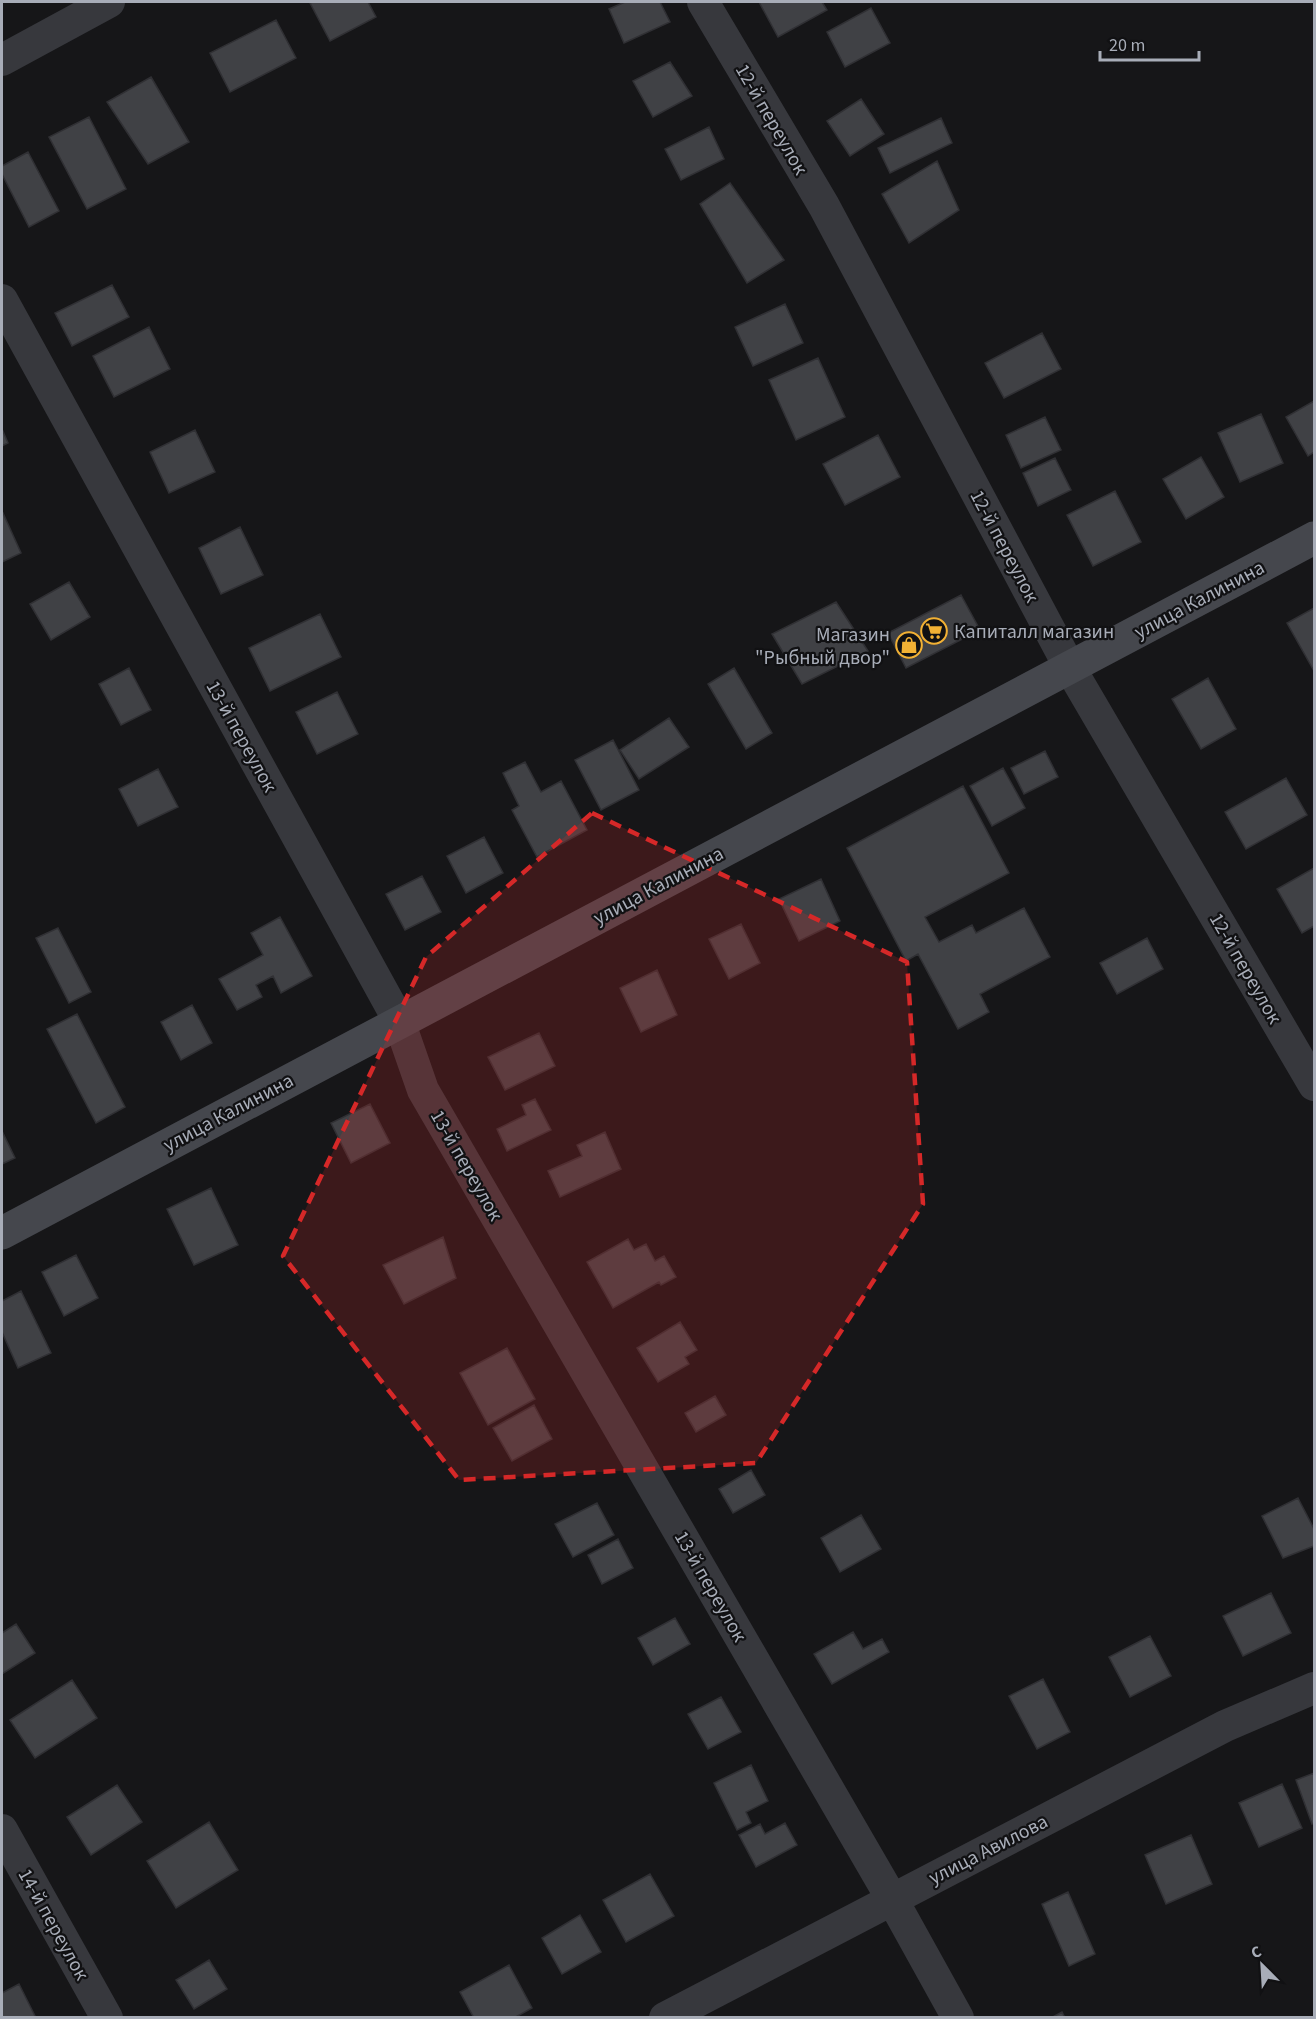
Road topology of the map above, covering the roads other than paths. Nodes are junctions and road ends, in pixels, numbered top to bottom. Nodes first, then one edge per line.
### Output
1 (109, 2) edge
2 (704, 2) edge
3 (2, 60) edge
4 (2, 300) edge
5 (1314, 538) edge
6 (1070, 668) junction
7 (399, 1021) junction
8 (1314, 1085) edge
9 (2, 1233) edge
10 (1314, 1688) edge
11 (2, 1830) edge
12 (892, 1899) junction
13 (107, 2018) edge
14 (665, 2018) edge
15 (958, 2018) edge

1 - 3 street
2 - 6 street, 12-й переулок
4 - 7 street, 13-й переулок
5 - 6 main road, улица Калинина
6 - 7 main road, улица Калинина
6 - 8 street, 12-й переулок
7 - 9 main road, улица Калинина
7 - 12 street, 13-й переулок
10 - 12 street, улица Авилова
11 - 13 street, 14-й переулок
12 - 14 street, улица Авилова
12 - 15 street, 13-й переулок

